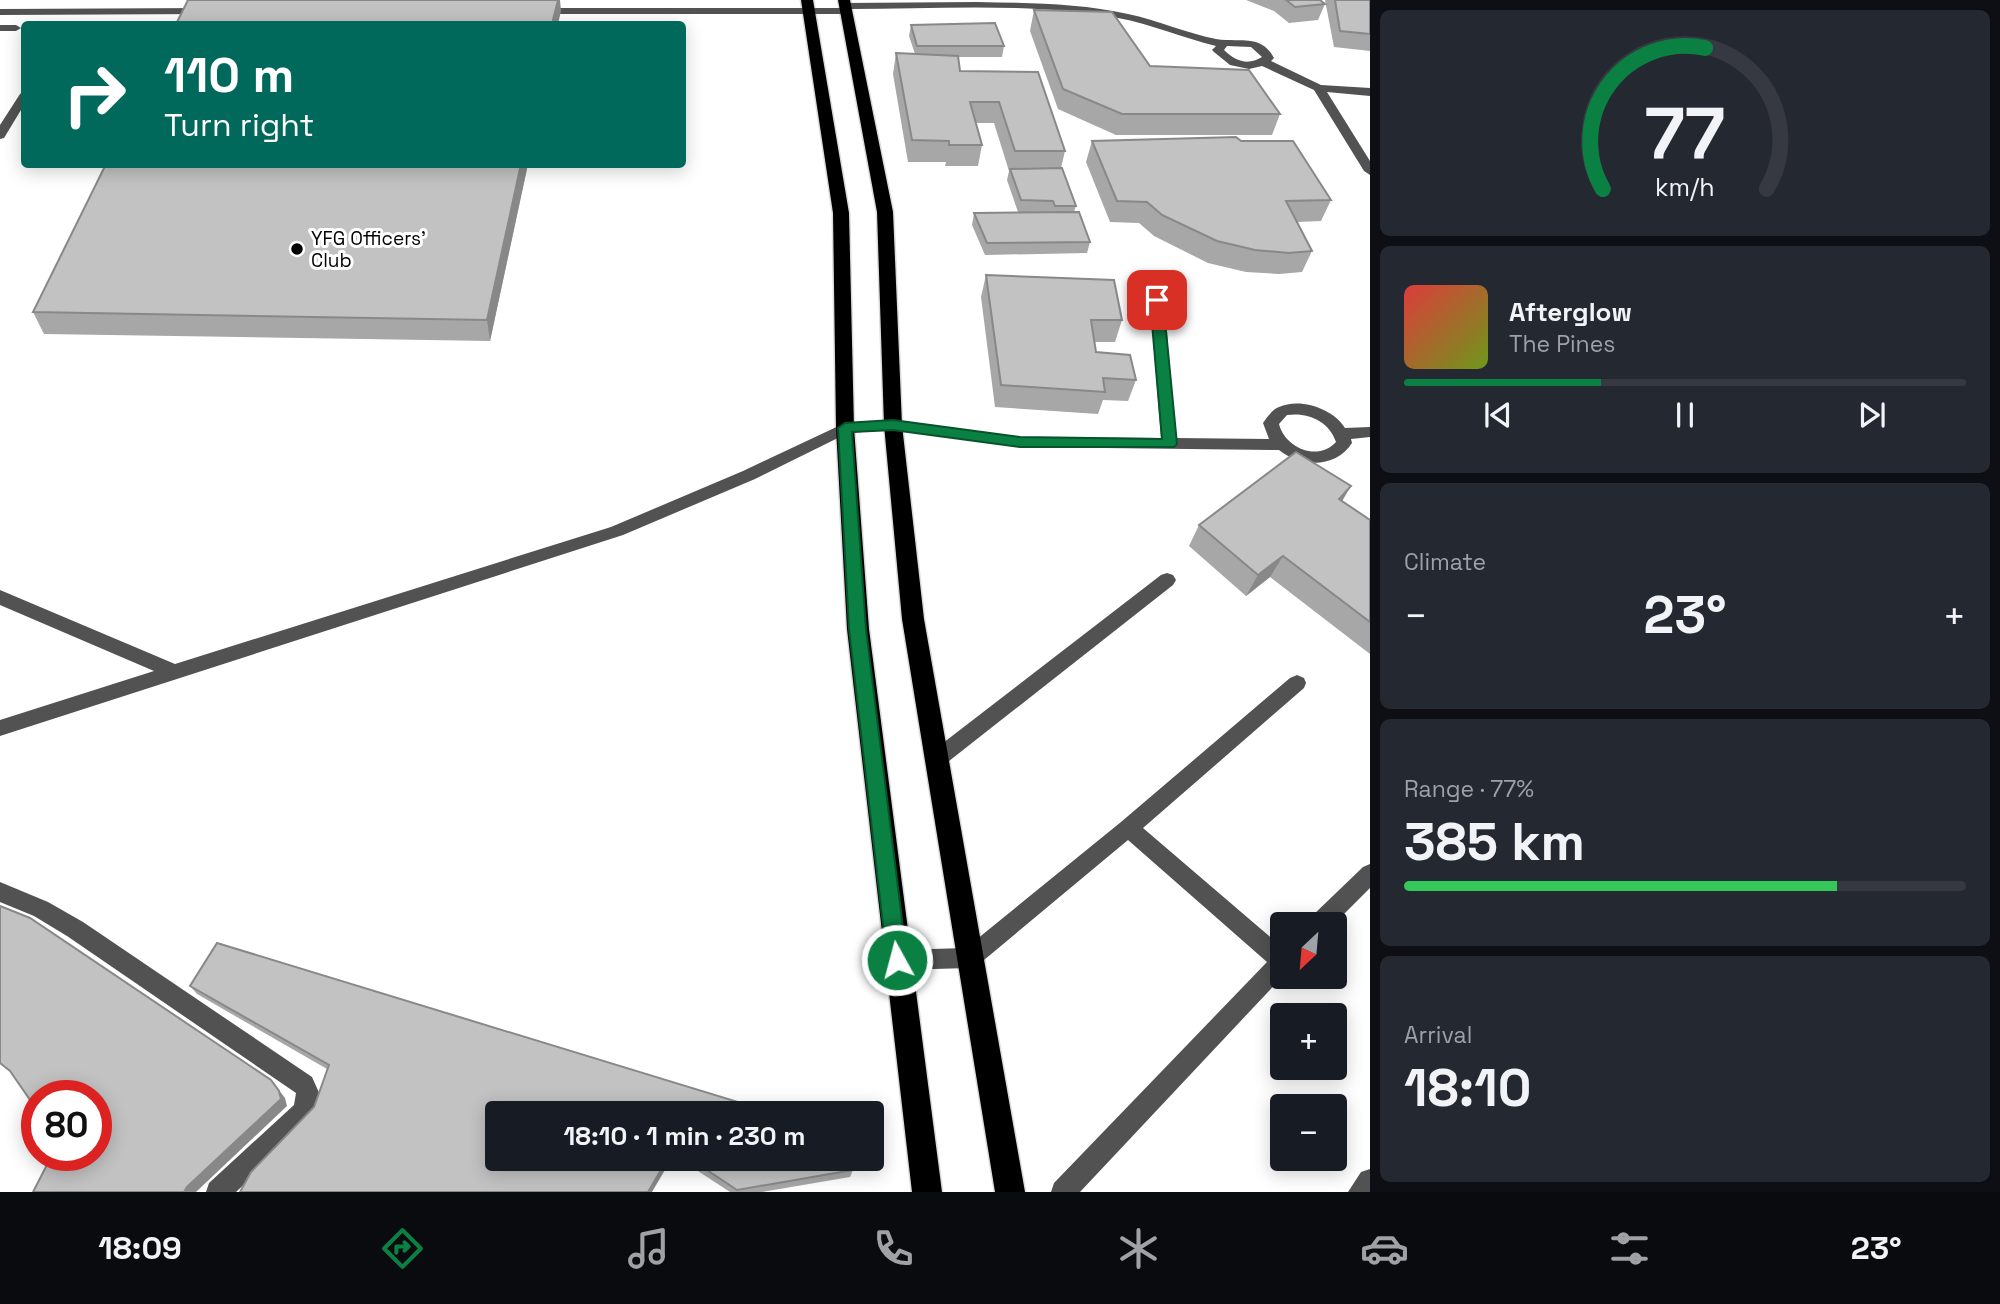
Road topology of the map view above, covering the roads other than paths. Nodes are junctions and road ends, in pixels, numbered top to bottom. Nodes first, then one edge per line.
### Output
1 (61, 0) edge
2 (169, 0) edge
3 (1024, 4) edge
4 (808, 5) edge
5 (845, 5) edge
6 (162, 11) junction
7 (221, 11) edge
8 (524, 11) edge
9 (0, 12) edge
10 (53, 12) junction
11 (0, 28) edge
12 (16, 28) dead end
13 (1223, 44) junction
14 (1263, 62) junction
15 (1319, 88) junction
16 (1370, 92) edge
17 (21, 101) edge
18 (0, 135) edge
19 (1370, 171) edge
20 (1154, 276) dead end
21 (893, 425) junction
22 (845, 428) junction
23 (1370, 432) edge
24 (1342, 434) junction
25 (1169, 444) junction
26 (1281, 445) junction
27 (1167, 580) dead end
28 (0, 597) edge
29 (174, 672) junction
30 (1297, 683) dead end
31 (0, 728) edge
32 (937, 759) junction
33 (1128, 828) junction
34 (1370, 874) edge
35 (0, 892) edge
36 (1331, 912) edge
37 (1270, 951) edge
38 (970, 958) junction
39 (897, 960) junction
40 (1270, 974) edge
41 (1370, 1181) edge
42 (219, 1192) edge
43 (927, 1192) edge
44 (1010, 1192) edge
45 (1063, 1192) edge
46 (1360, 1192) edge

1 - 10 street
2 - 6 street
3 - 5 street
3 - 13 street
4 - 5 street
4 - 8 street
4 - 22 highway
5 - 21 highway
6 - 7 street
6 - 10 street
9 - 10 street
11 - 12 street
13 - 14 street
13 - 14 street
14 - 15 street
15 - 16 street
15 - 19 street
17 - 18 street
20 - 25 street
21 - 22 street
21 - 25 street
21 - 32 highway
22 - 29 street
22 - 39 highway
23 - 24 street
24 - 26 street
24 - 26 street
25 - 26 street
27 - 32 street
28 - 29 street
29 - 31 street
30 - 33 street
32 - 38 highway
33 - 37 street
33 - 38 street
34 - 36 street
35 - 42 street
38 - 39 street
38 - 44 highway
39 - 43 highway
40 - 45 street
41 - 46 street

